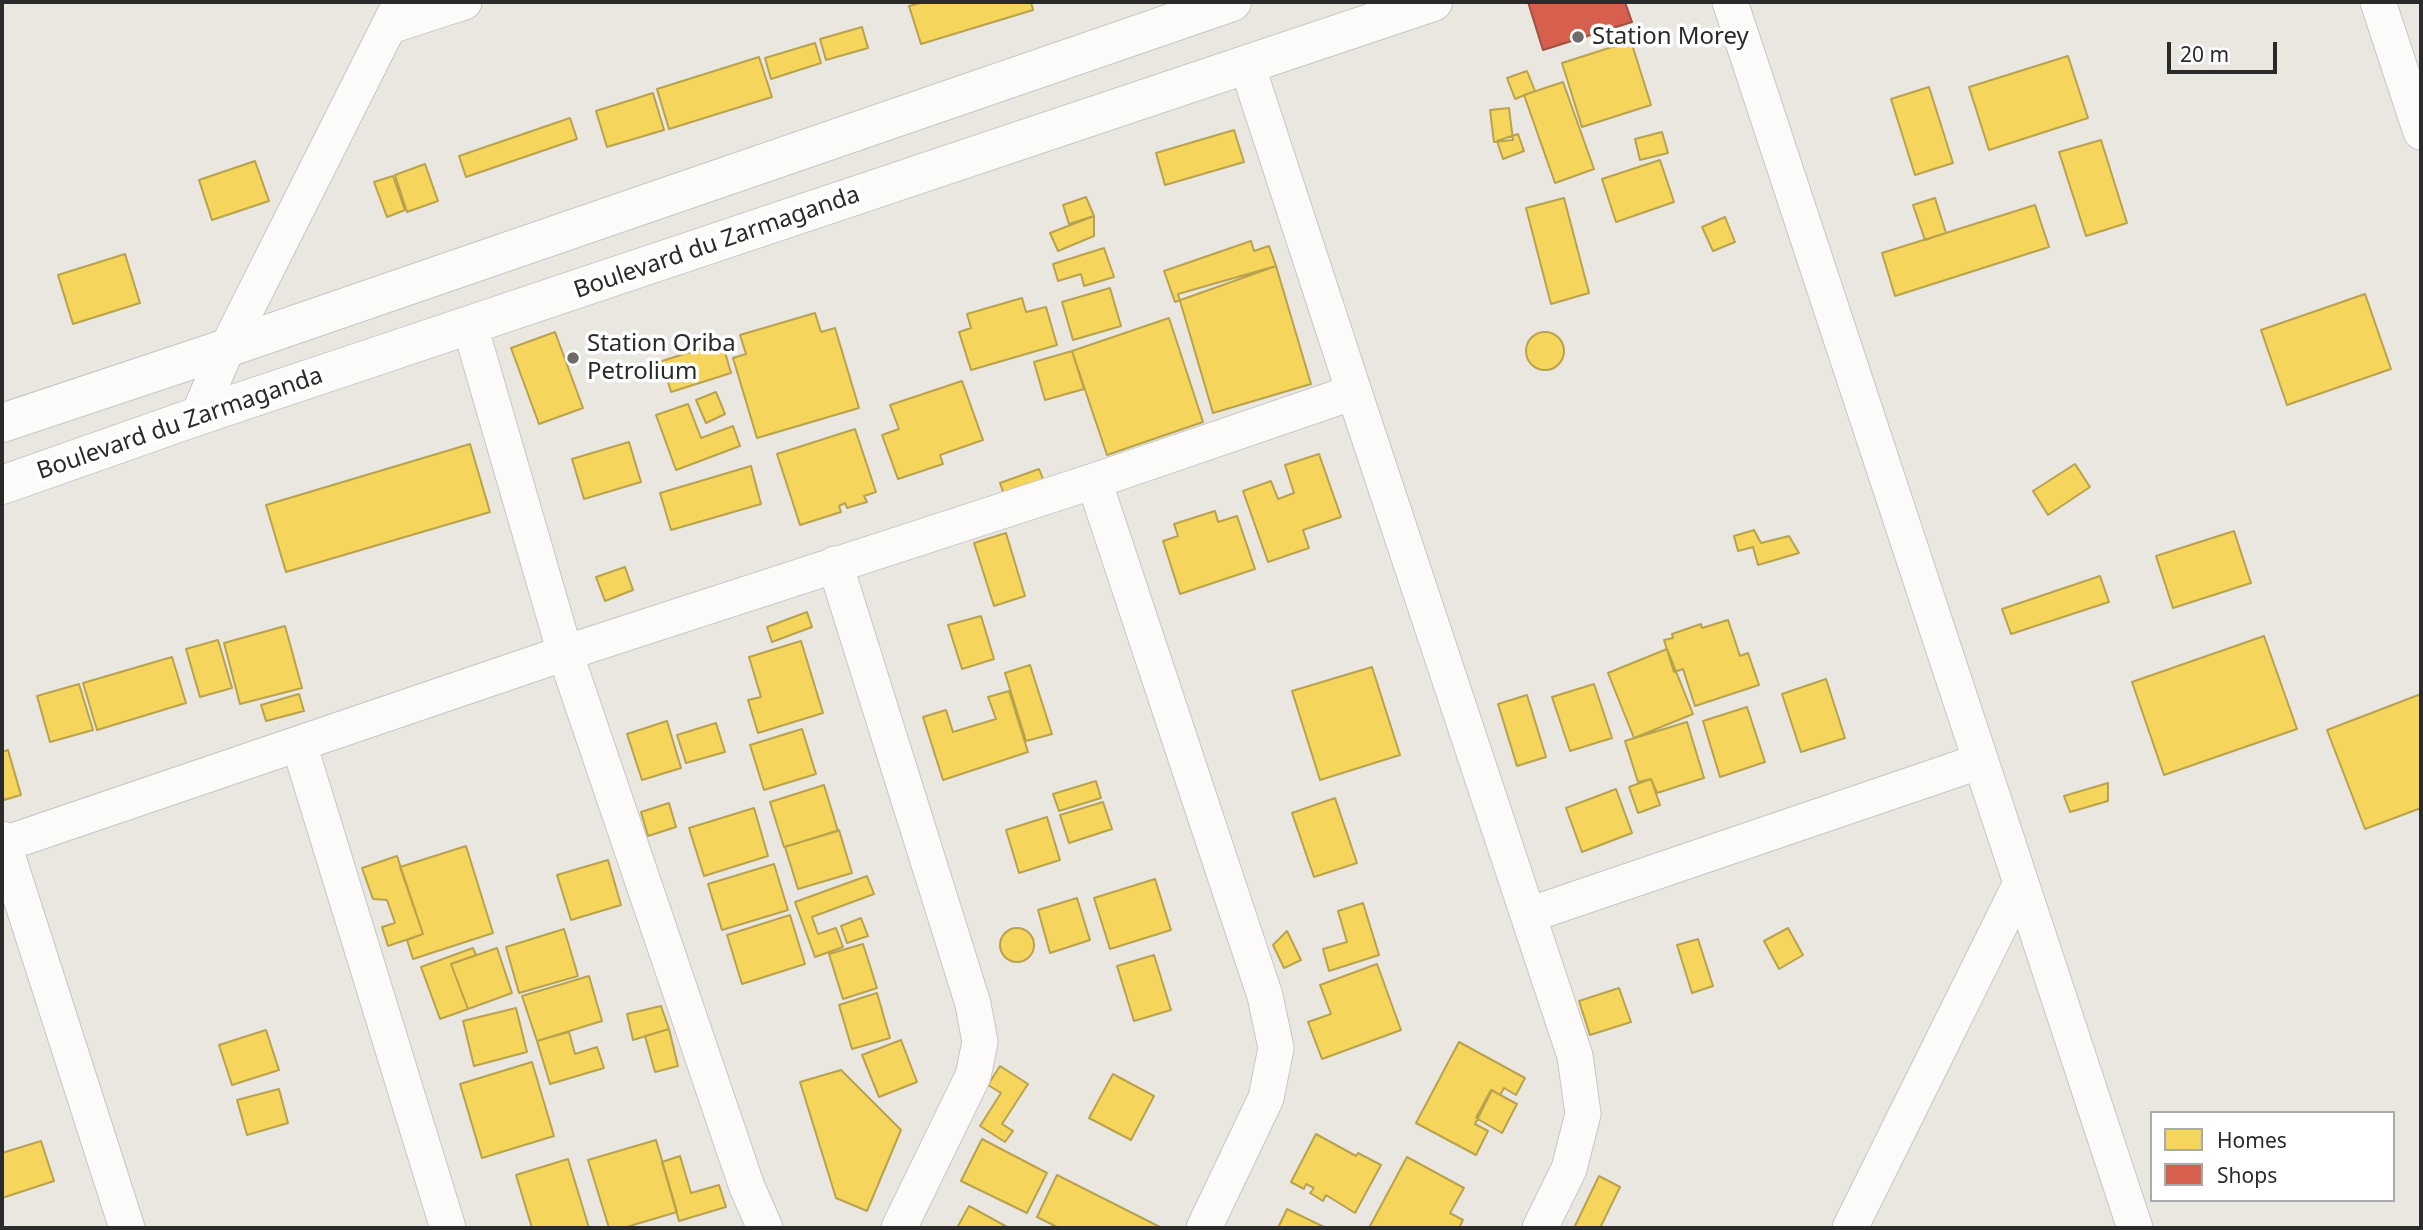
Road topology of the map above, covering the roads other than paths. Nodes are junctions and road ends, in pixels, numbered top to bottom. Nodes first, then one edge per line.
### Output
1 (464, 2) edge
2 (1232, 2) edge
3 (1433, 2) edge
4 (1730, 2) edge
5 (2378, 2) edge
6 (396, 14) edge
7 (1247, 65) junction
8 (2421, 132) edge
9 (470, 326) junction
10 (226, 348) junction
11 (1353, 392) junction
12 (198, 416) junction
13 (2, 423) edge
14 (1094, 481) junction
15 (2, 485) edge
16 (835, 564) junction
17 (565, 653) junction
18 (299, 744) junction
19 (1981, 761) junction
20 (3, 841) edge
21 (2021, 883) junction
22 (1529, 915) junction
23 (127, 1228) edge
24 (448, 1228) edge
25 (765, 1228) edge
26 (899, 1228) edge
27 (1204, 1228) edge
28 (1540, 1228) edge
29 (1850, 1228) edge
30 (2135, 1228) edge

1 - 6 street
2 - 10 main road
3 - 7 main road, Boulevard du Zarmaganda
4 - 19 street
5 - 8 street
6 - 10 street
7 - 9 main road, Boulevard du Zarmaganda
7 - 11 street
9 - 12 main road, Boulevard du Zarmaganda
9 - 17 street
10 - 12 street
10 - 13 main road
11 - 14 street
11 - 22 street
12 - 15 main road, Boulevard du Zarmaganda
14 - 16 street
14 - 27 street
16 - 17 street
16 - 26 street
17 - 18 street
17 - 25 street
18 - 20 street
18 - 24 street
19 - 21 street
19 - 22 street
20 - 23 street
21 - 29 street
21 - 30 street
22 - 28 street

